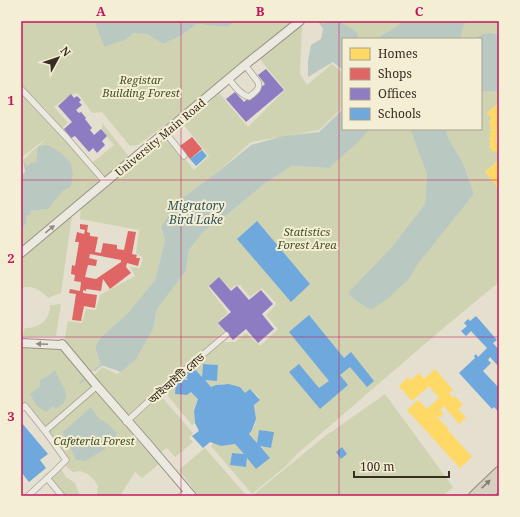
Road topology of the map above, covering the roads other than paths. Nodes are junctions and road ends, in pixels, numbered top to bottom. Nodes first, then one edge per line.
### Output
1 (300, 21) edge
2 (246, 65) junction
3 (228, 79) junction
4 (21, 89) edge
5 (165, 132) junction
6 (184, 156) dead end
7 (106, 183) junction
8 (21, 253) edge
9 (226, 335) dead end
10 (21, 343) edge
11 (97, 387) junction
12 (21, 409) edge
13 (127, 422) junction
14 (46, 431) junction
15 (499, 472) edge
16 (47, 478) junction
17 (499, 484) edge
18 (187, 494) edge
19 (28, 496) edge
20 (62, 496) edge
21 (474, 496) edge
22 (487, 496) edge

1 - 2 street, University Main Road
2 - 3 street, University Main Road
2 - 3 street
3 - 5 street, University Main Road
4 - 7 street
5 - 6 street
5 - 7 street, University Main Road
8 -> 7 street, University Main Road
9 - 13 street, আইআইটি রোড
11 -> 10 street
11 - 13 street
11 - 14 street
12 - 14 street
13 - 18 street
13 - 18 street
14 - 16 street
21 -> 15 highway
16 - 19 street
16 - 20 street
17 - 22 highway

